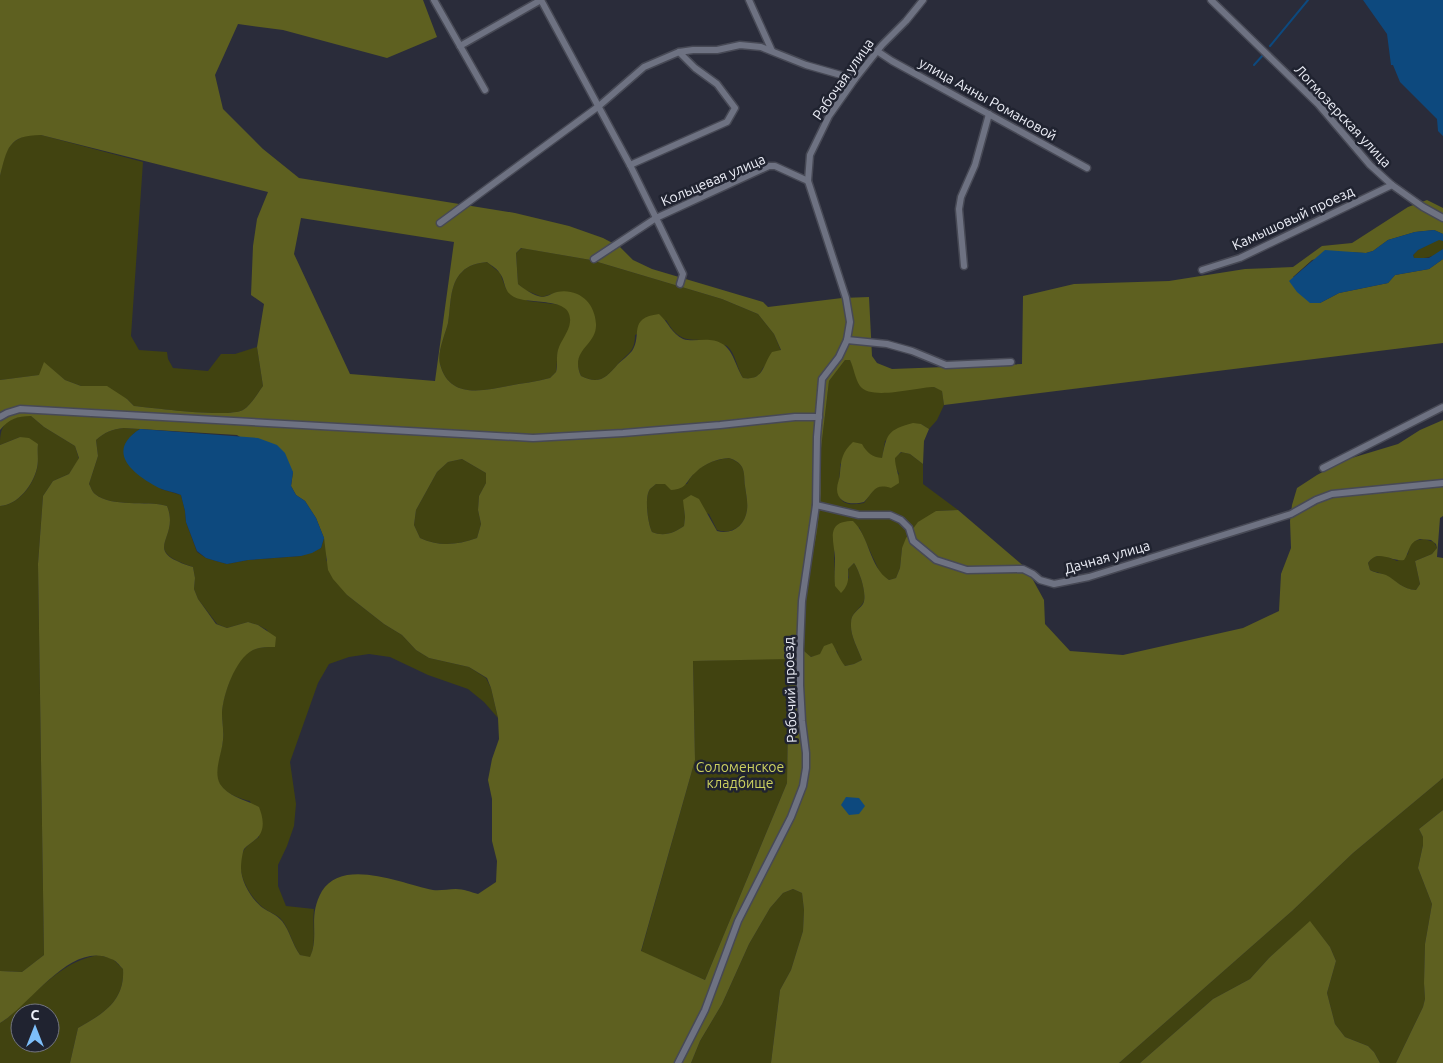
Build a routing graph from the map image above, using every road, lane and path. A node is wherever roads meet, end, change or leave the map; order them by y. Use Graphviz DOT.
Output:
graph roads {
  1 [pos="434,0"];
  2 [pos="541,0"];
  3 [pos="749,0"];
  4 [pos="923,0"];
  5 [pos="1211,0"];
  6 [pos="460,46"];
  7 [pos="772,51"];
  8 [pos="877,51"];
  9 [pos="678,52"];
  10 [pos="855,79"];
  11 [pos="485,90"];
  12 [pos="599,106"];
  13 [pos="989,114"];
  14 [pos="630,165"];
  15 [pos="1087,168"];
  16 [pos="808,181"];
  17 [pos="1392,185"];
  18 [pos="656,218"];
  19 [pos="1443,218"];
  20 [pos="440,223"];
  21 [pos="594,260"];
  22 [pos="964,266"];
  23 [pos="1202,270"];
  24 [pos="680,284"];
  25 [pos="847,340"];
  26 [pos="1011,362"];
  27 [pos="1443,407"];
  28 [pos="0,417"];
  29 [pos="819,417"];
  30 [pos="1323,468"];
  31 [pos="1443,484"];
  32 [pos="816,506"];
  33 [pos="678,1063"];
  1 -- 6 [label="street"];
  2 -- 6 [label="street"];
  2 -- 12 [label="street, Кольцевая улица"];
  3 -- 7 [label="street"];
  4 -- 8 [label="street, Рабочая улица"];
  5 -- 17 [label="street, Логмозерская улица"];
  6 -- 11 [label="street"];
  7 -- 9 [label="street"];
  7 -- 10 [label="street"];
  8 -- 10 [label="street, Рабочая улица"];
  8 -- 13 [label="street, улица Анны Романовой"];
  9 -- 12 [label="street"];
  9 -- 14 [label="street"];
  10 -- 16 [label="street, Рабочая улица"];
  12 -- 14 [label="street, Кольцевая улица"];
  12 -- 20 [label="street"];
  13 -- 15 [label="street, улица Анны Романовой"];
  13 -- 22 [label="street"];
  14 -- 18 [label="street, Кольцевая улица"];
  16 -- 18 [label="street, Кольцевая улица"];
  16 -- 25 [label="street, Рабочая улица"];
  17 -- 19 [label="street, Логмозерская улица"];
  17 -- 23 [label="street, Камышовый проезд"];
  18 -- 21 [label="street, Кольцевая улица"];
  18 -- 24 [label="street"];
  25 -- 26 [label="street"];
  25 -- 29 [label="street, Рабочий проезд"];
  27 -- 30 [label="street"];
  28 -- 29 [label="street"];
  29 -- 32 [label="street, Рабочий проезд"];
  31 -- 32 [label="street, Дачная улица"];
  32 -- 33 [label="street, Рабочий проезд"];
}
